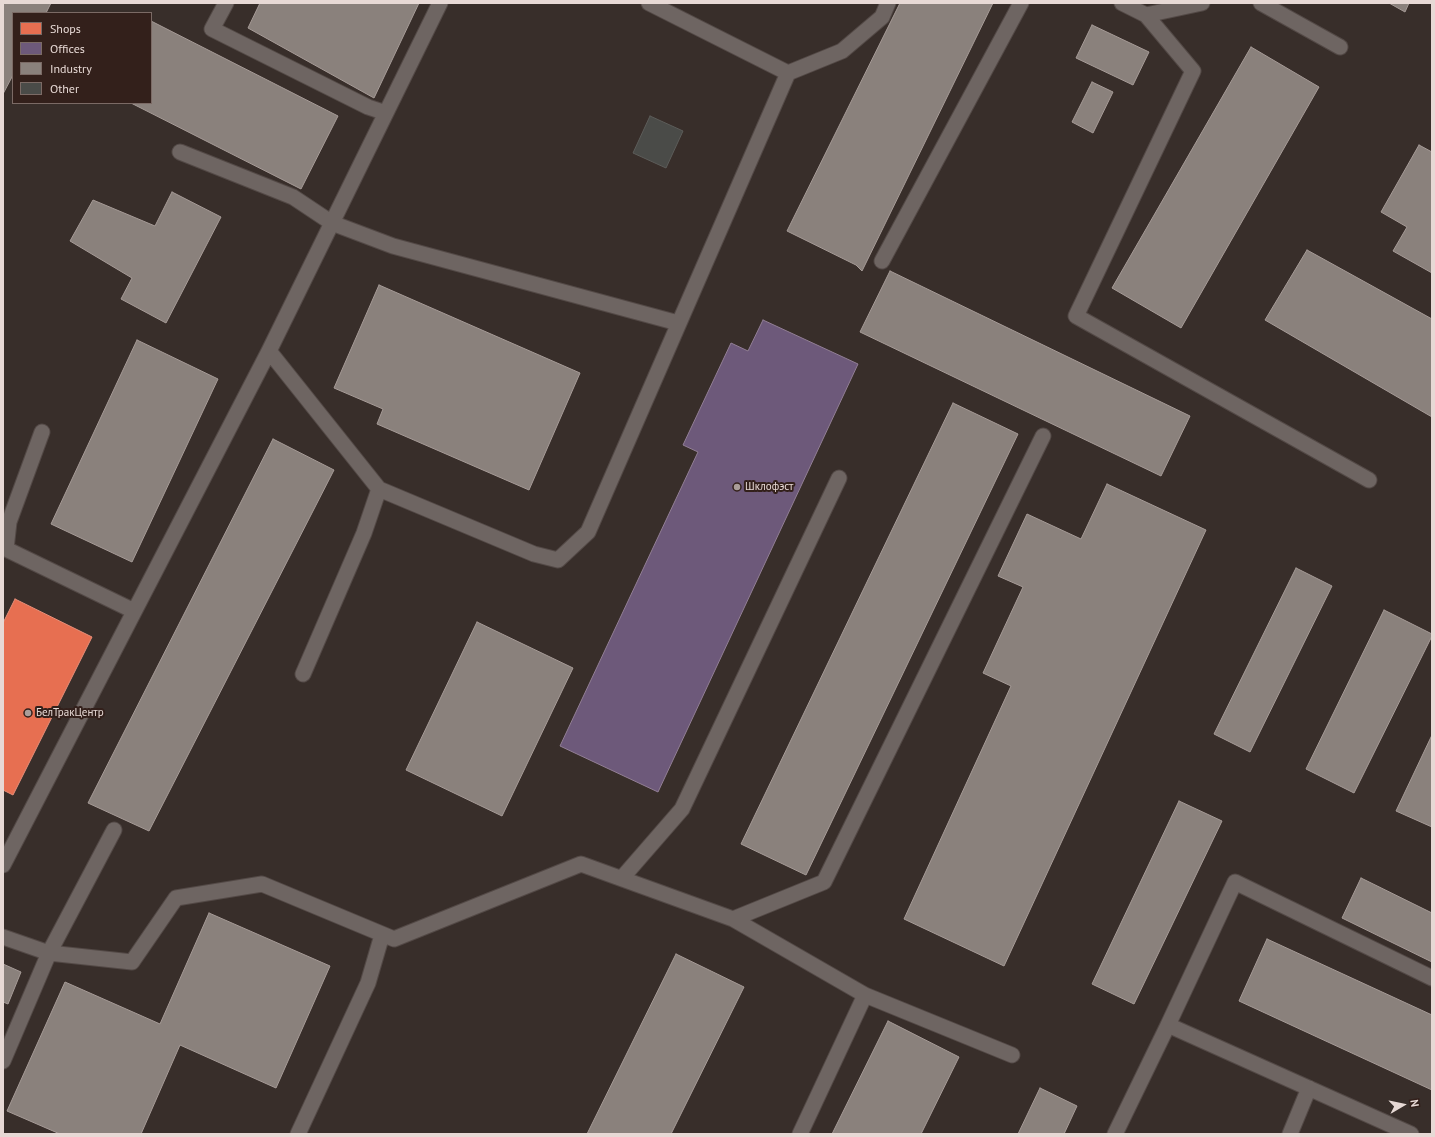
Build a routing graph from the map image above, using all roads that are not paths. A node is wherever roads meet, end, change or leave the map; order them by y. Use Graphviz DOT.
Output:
graph roads {
  1 [pos="226,3"];
  2 [pos="440,3"];
  3 [pos="649,3"];
  4 [pos="888,3"];
  5 [pos="1020,3"];
  6 [pos="1122,3"];
  7 [pos="1202,3"];
  8 [pos="1261,3"];
  9 [pos="1146,16"];
  10 [pos="1340,47"];
  11 [pos="788,73"];
  12 [pos="386,113"];
  13 [pos="180,152"];
  14 [pos="332,223"];
  15 [pos="882,261"];
  16 [pos="678,323"];
  17 [pos="268,351"];
  18 [pos="42,432"];
  19 [pos="1043,436"];
  20 [pos="839,478"];
  21 [pos="1369,480"];
  22 [pos="379,489"];
  23 [pos="4,548"];
  24 [pos="134,611"];
  25 [pos="302,674"];
  26 [pos="114,830"];
  27 [pos="3,865"];
  28 [pos="622,878"];
  29 [pos="733,919"];
  30 [pos="382,935"];
  31 [pos="3,937"];
  32 [pos="50,953"];
  33 [pos="1432,978"];
  34 [pos="865,995"];
  35 [pos="1168,1025"];
  36 [pos="1012,1055"];
  37 [pos="3,1061"];
  38 [pos="1308,1088"];
  39 [pos="298,1134"];
  40 [pos="800,1134"];
  41 [pos="1115,1134"];
  42 [pos="1290,1134"];
  43 [pos="1411,1134"];
  1 -- 12 [label="lane"];
  2 -- 12 [label="lane"];
  3 -- 11 [label="lane"];
  4 -- 11 [label="lane"];
  5 -- 15 [label="lane"];
  6 -- 9 [label="lane"];
  7 -- 9 [label="lane"];
  8 -- 10 [label="lane"];
  9 -- 21 [label="lane"];
  11 -- 16 [label="lane"];
  12 -- 14 [label="lane"];
  13 -- 14 [label="lane"];
  14 -- 16 [label="lane"];
  14 -- 17 [label="lane"];
  16 -- 22 [label="lane"];
  17 -- 22 [label="lane"];
  17 -- 24 [label="lane"];
  18 -- 23 [label="lane"];
  19 -- 29 [label="lane"];
  20 -- 28 [label="lane"];
  22 -- 25 [label="lane"];
  23 -- 24 [label="lane"];
  24 -- 27 [label="lane"];
  26 -- 32 [label="lane"];
  28 -- 29 [label="lane"];
  28 -- 30 [label="lane"];
  29 -- 34 [label="lane"];
  30 -- 32 [label="lane"];
  30 -- 39 [label="lane"];
  31 -- 32 [label="lane"];
  32 -- 37 [label="lane"];
  33 -- 35 [label="lane"];
  34 -- 36 [label="lane"];
  34 -- 40 [label="lane"];
  35 -- 38 [label="lane"];
  35 -- 41 [label="lane"];
  38 -- 42 [label="lane"];
  38 -- 43 [label="lane"];
}
